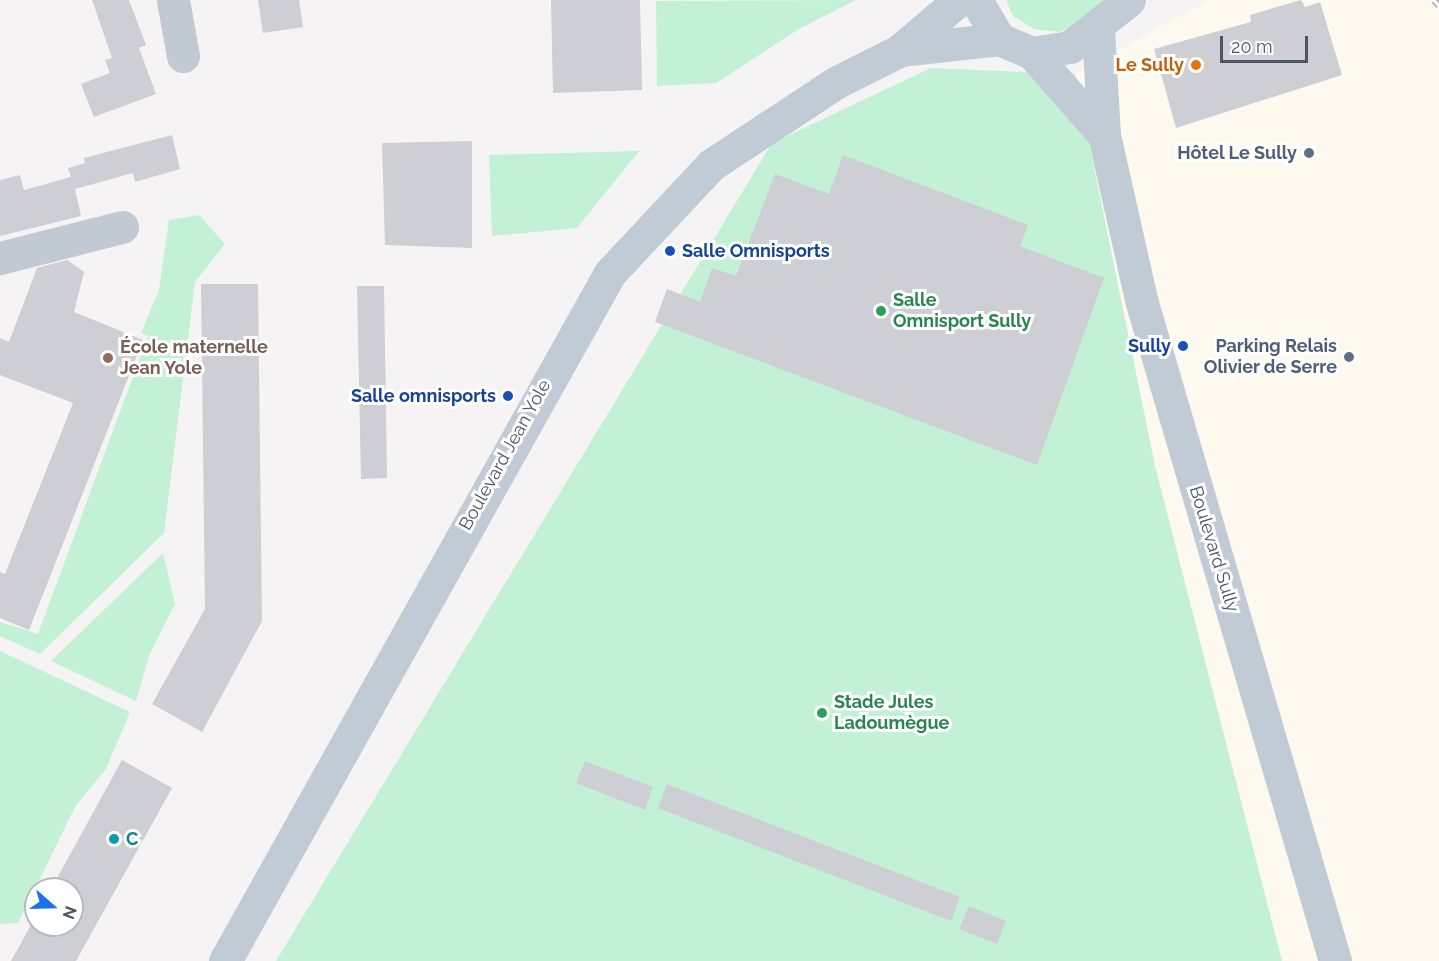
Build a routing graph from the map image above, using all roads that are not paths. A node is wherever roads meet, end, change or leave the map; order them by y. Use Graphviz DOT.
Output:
graph roads {
  1 [pos="173,0"];
  2 [pos="959,0"];
  3 [pos="976,0"];
  4 [pos="1130,0"];
  5 [pos="1098,29"];
  6 [pos="999,39"];
  7 [pos="898,51"];
  8 [pos="1032,53"];
  9 [pos="183,56"];
  10 [pos="1104,135"];
  11 [pos="122,227"];
  12 [pos="0,258"];
  13 [pos="225,961"];
  14 [pos="1335,961"];
  1 -- 9 [label="street"];
  2 -- 7 [label="main road, Boulevard Jean Yole"];
  3 -- 6 [label="main road"];
  4 -- 5 [label="main road"];
  5 -- 8 [label="main road"];
  5 -- 10 [label="main road, Boulevard Sully"];
  6 -- 7 [label="main road, Boulevard Jean Yole"];
  6 -- 8 [label="main road"];
  7 -- 13 [label="main road, Boulevard Jean Yole"];
  8 -- 10 [label="main road, Boulevard Sully"];
  10 -- 14 [label="main road, Boulevard Sully"];
  11 -- 12 [label="street"];
}
